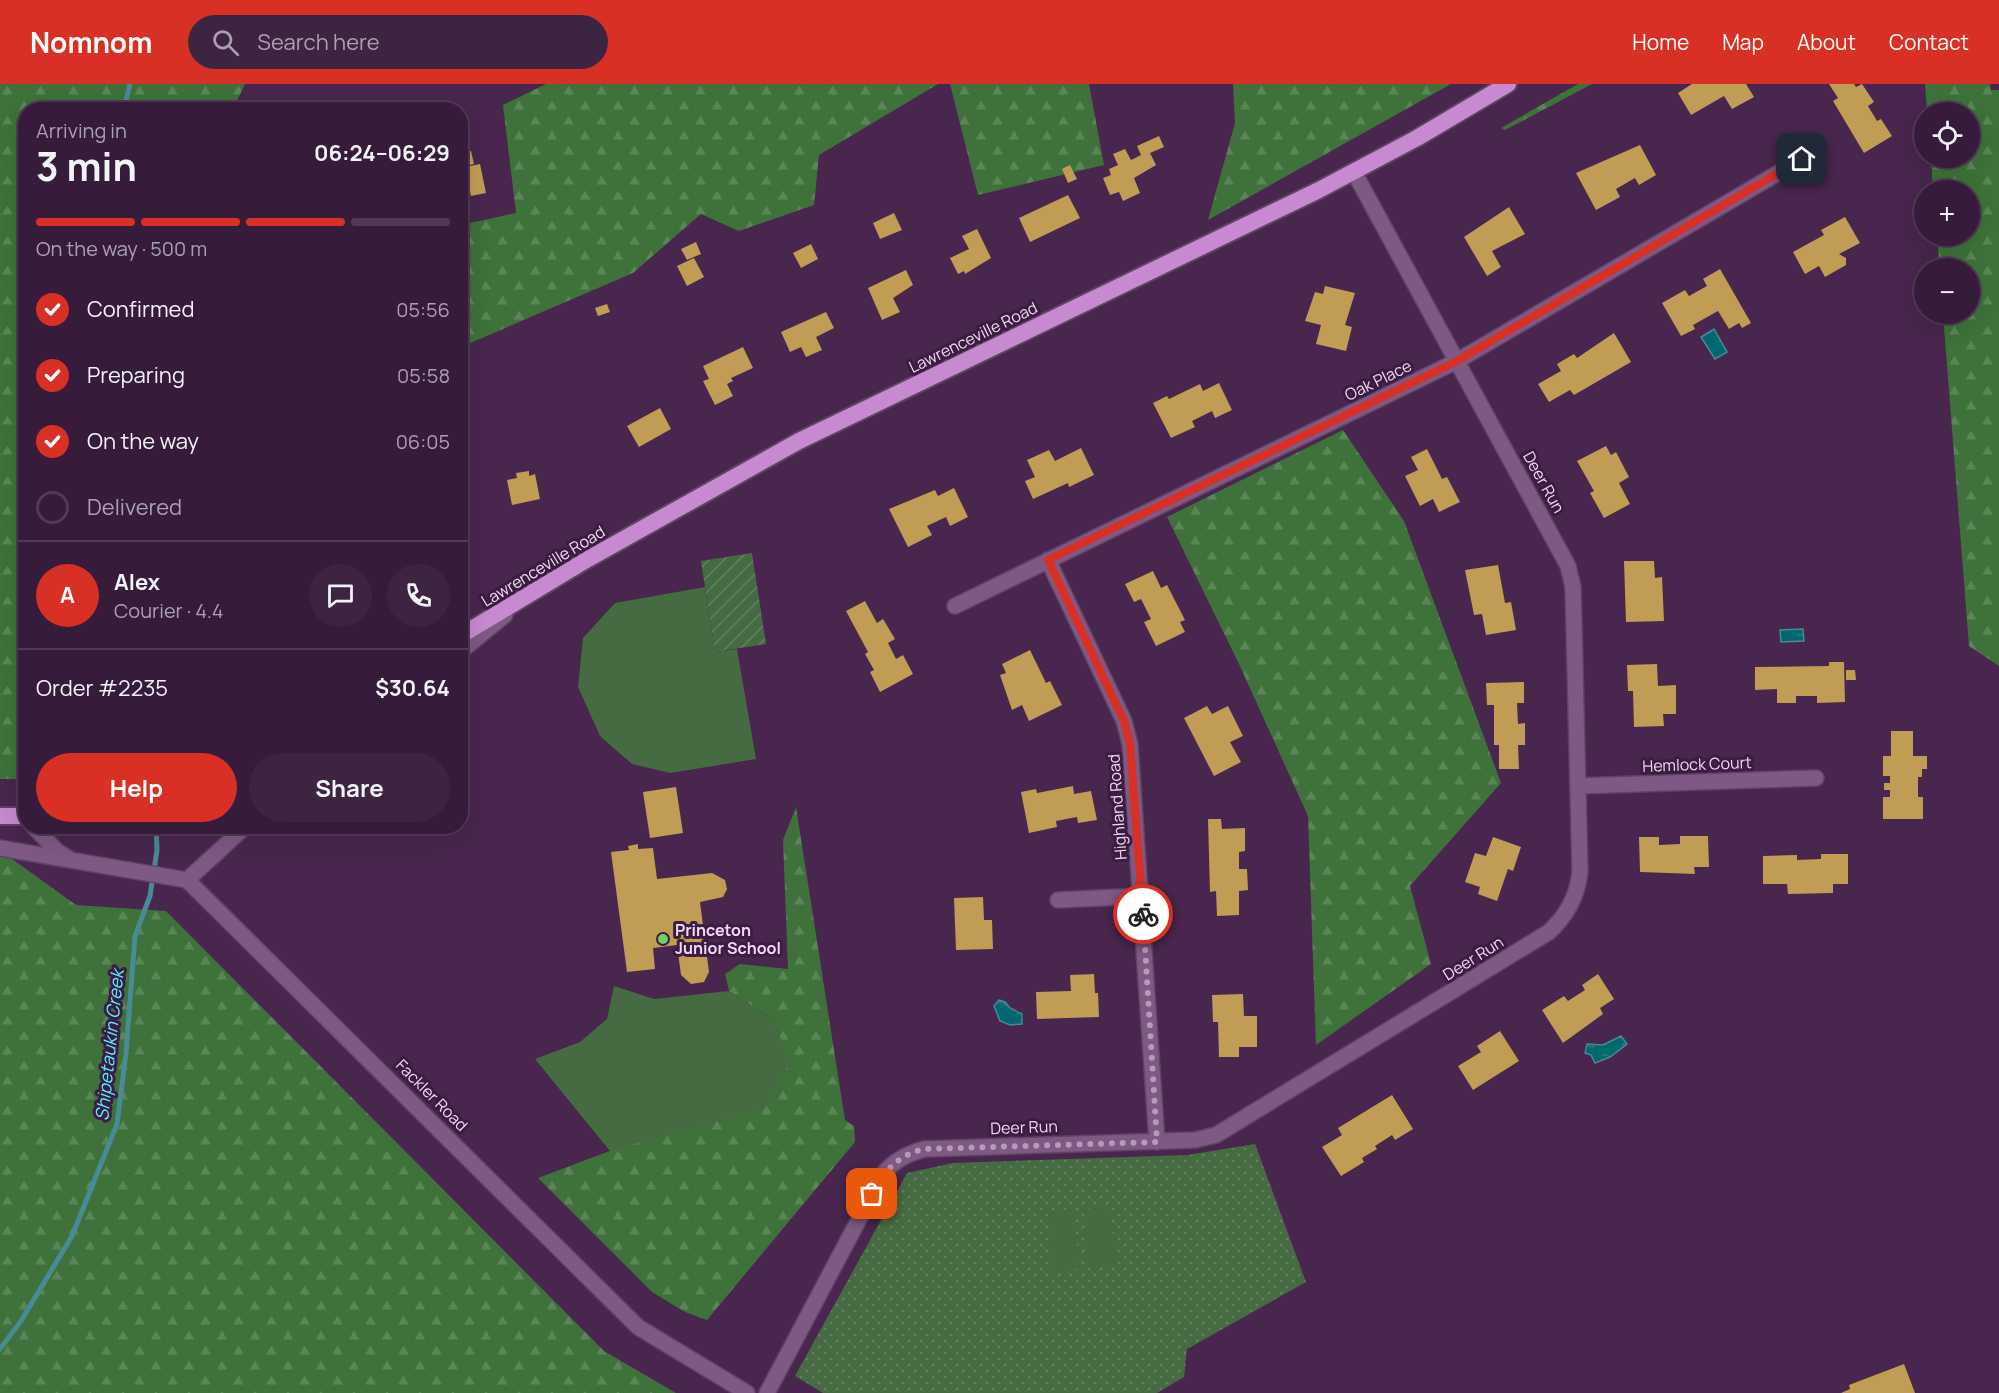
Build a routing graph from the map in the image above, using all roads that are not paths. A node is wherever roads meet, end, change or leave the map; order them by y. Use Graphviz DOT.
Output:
graph roads {
  1 [pos="1508,84"];
  2 [pos="1802,159"];
  3 [pos="1354,172"];
  4 [pos="1457,361"];
  5 [pos="1048,560"];
  6 [pos="535,590"];
  7 [pos="955,606"];
  8 [pos="468,631"];
  9 [pos="468,645"];
  10 [pos="1816,778"];
  11 [pos="1578,786"];
  12 [pos="0,816"];
  13 [pos="18,818"];
  14 [pos="41,834"];
  15 [pos="237,834"];
  16 [pos="0,848"];
  17 [pos="76,863"];
  18 [pos="184,879"];
  19 [pos="1141,896"];
  20 [pos="1058,900"];
  21 [pos="1157,1142"];
  22 [pos="747,1393"];
  23 [pos="767,1393"];
  1 -- 3 [label="highway, Lawrenceville Road"];
  2 -- 4 [label="street, Oak Place"];
  3 -- 4 [label="street, Deer Run"];
  3 -- 6 [label="highway, Lawrenceville Road"];
  4 -- 5 [label="street, Oak Place"];
  4 -- 11 [label="street, Deer Run"];
  5 -- 7 [label="street, Oak Place"];
  5 -- 19 [label="street, Highland Road"];
  6 -- 8 [label="highway, Lawrenceville Road"];
  6 -- 9 [label="street"];
  10 -- 11 [label="street, Hemlock Court"];
  11 -- 21 [label="street, Deer Run"];
  12 -- 13 [label="highway"];
  14 -- 17 [label="street"];
  15 -- 18 [label="street"];
  16 -- 17 [label="street"];
  17 -- 18 [label="street"];
  18 -- 22 [label="street, Fackler Road"];
  19 -- 20 [label="street"];
  19 -- 21 [label="street, Highland Road"];
  21 -- 23 [label="street, Deer Run"];
}
